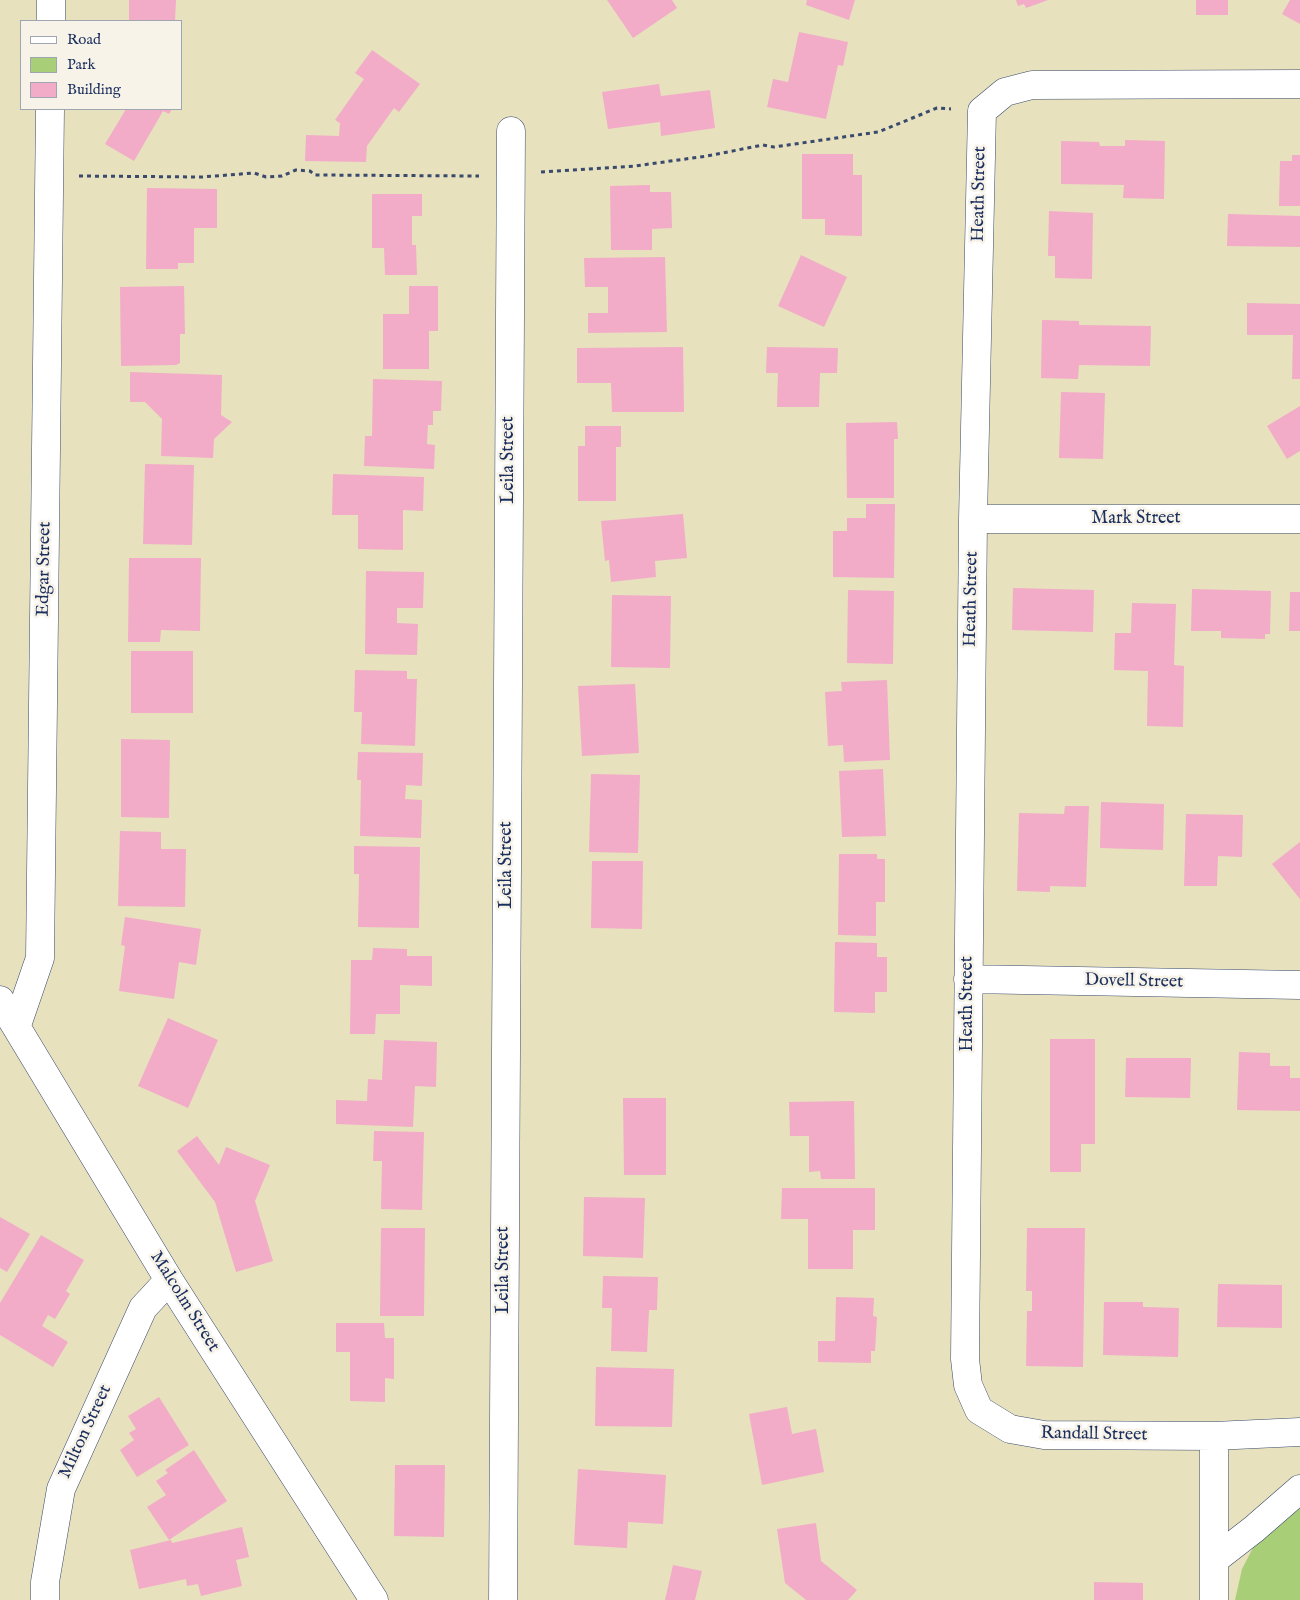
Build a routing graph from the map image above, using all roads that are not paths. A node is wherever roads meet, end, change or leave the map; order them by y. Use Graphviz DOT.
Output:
graph roads {
  1 [pos="51,0"];
  2 [pos="51,20"];
  3 [pos="1300,84"];
  4 [pos="50,110"];
  5 [pos="511,131"];
  6 [pos="972,519"];
  7 [pos="1300,519"];
  8 [pos="968,978"];
  9 [pos="1300,984"];
  10 [pos="0,1000"];
  11 [pos="17,1025"];
  12 [pos="169,1280"];
  13 [pos="979,1410"];
  14 [pos="1300,1432"];
  15 [pos="1214,1436"];
  16 [pos="1300,1489"];
  17 [pos="1214,1560"];
  18 [pos="45,1600"];
  19 [pos="374,1600"];
  20 [pos="503,1600"];
  21 [pos="1214,1600"];
  1 -- 2 [label="street"];
  3 -- 6 [label="street, Heath Street"];
  4 -- 11 [label="street, Edgar Street"];
  5 -- 20 [label="street, Leila Street"];
  6 -- 7 [label="street, Mark Street"];
  6 -- 8 [label="street, Heath Street"];
  8 -- 9 [label="street, Dovell Street"];
  8 -- 13 [label="street, Heath Street"];
  10 -- 11 [label="street, Malcolm Street"];
  11 -- 12 [label="street, Malcolm Street"];
  12 -- 18 [label="street, Milton Street"];
  12 -- 19 [label="street, Malcolm Street"];
  13 -- 15 [label="street, Randall Street"];
  14 -- 15 [label="street, Randall Street"];
  15 -- 17 [label="street"];
  16 -- 17 [label="street"];
  17 -- 21 [label="street"];
}
